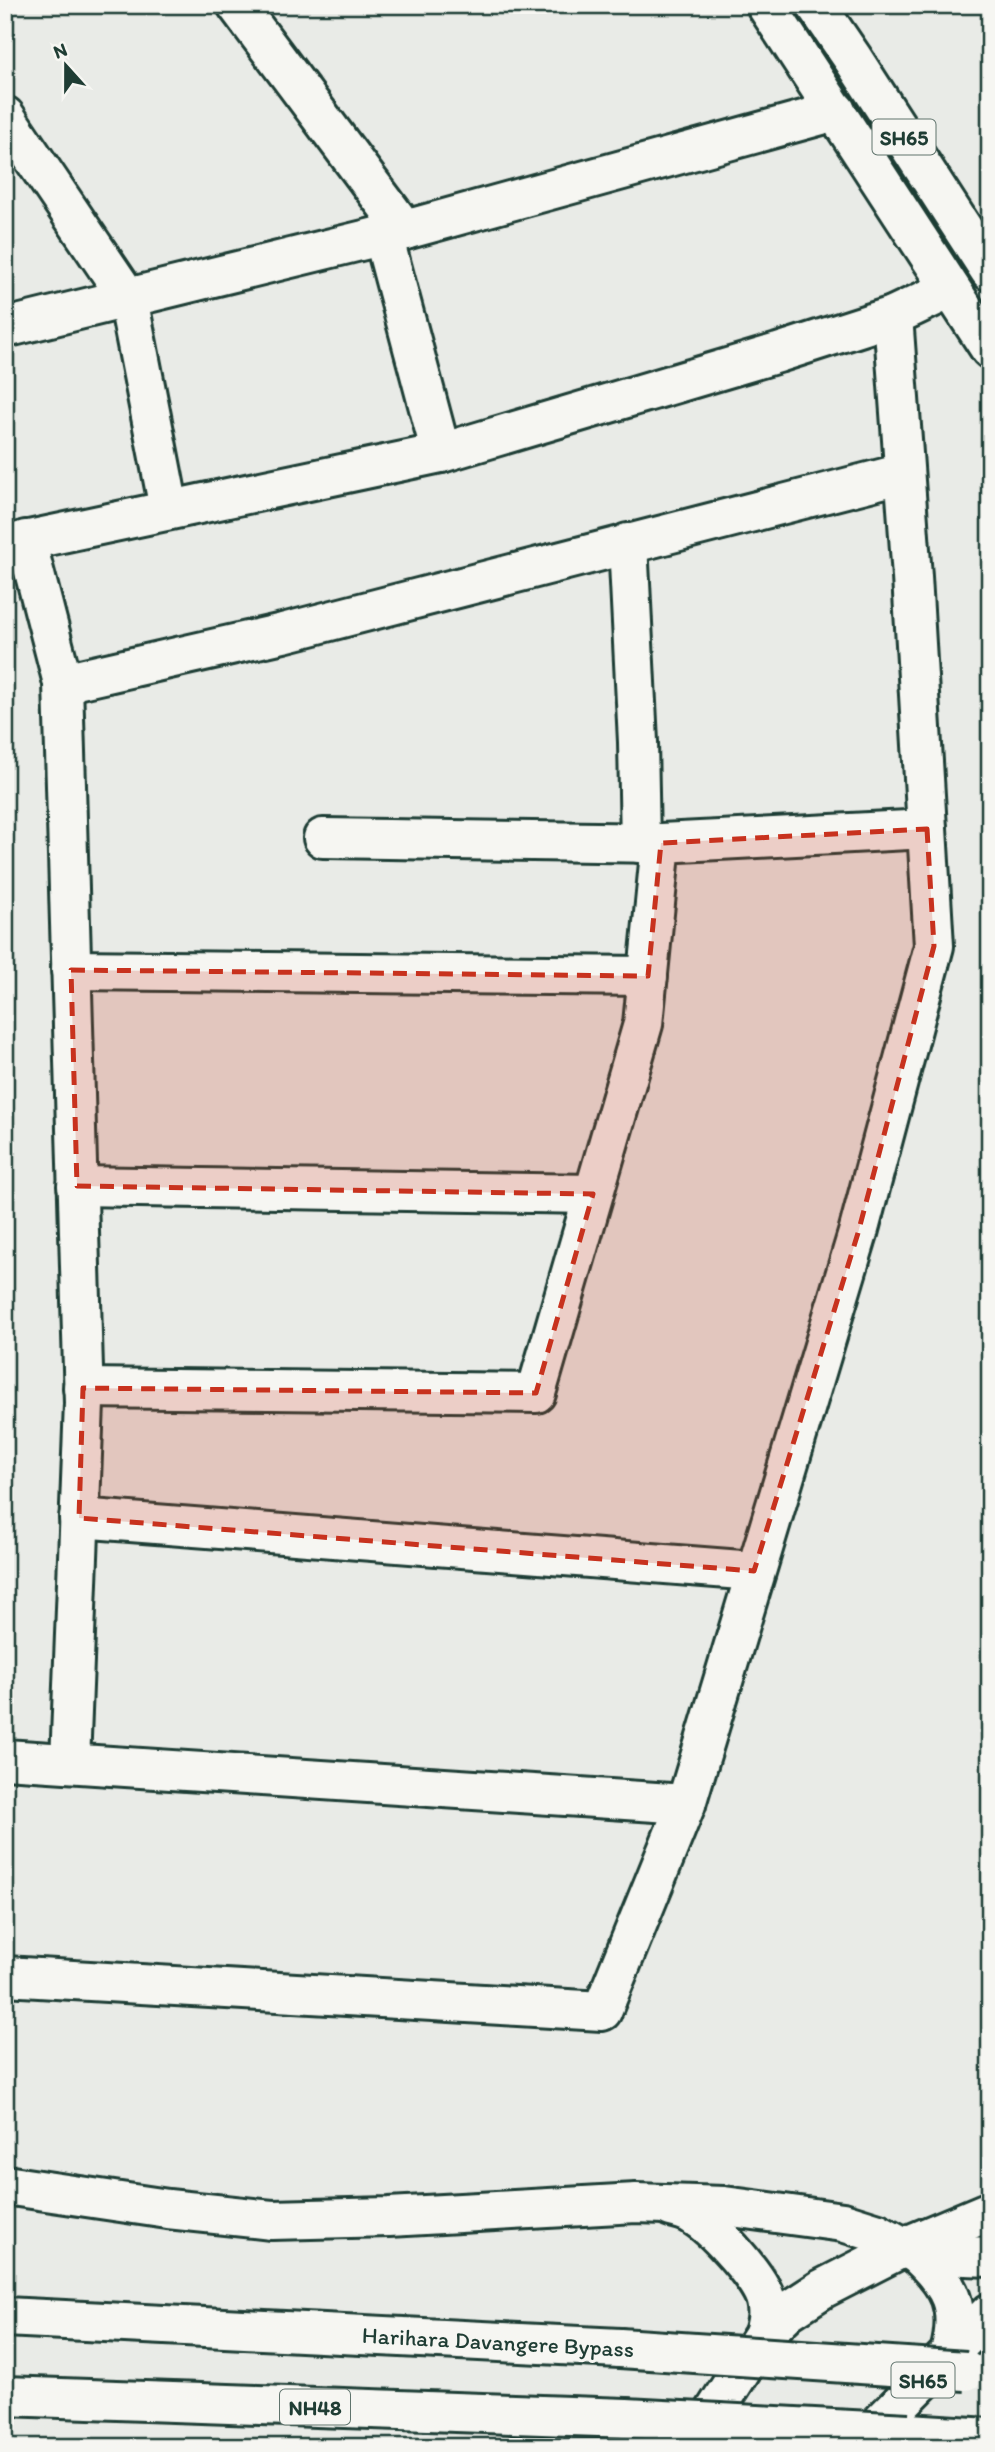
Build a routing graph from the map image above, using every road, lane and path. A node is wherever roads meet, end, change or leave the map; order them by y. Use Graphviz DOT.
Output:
graph roads {
  1 [pos="237,5"];
  2 [pos="766,5"];
  3 [pos="816,5"];
  4 [pos="836,111"];
  5 [pos="5,116"];
  6 [pos="394,232"];
  7 [pos="990,271"];
  8 [pos="950,289"];
  9 [pos="128,298"];
  10 [pos="893,316"];
  11 [pos="5,328"];
  12 [pos="990,349"];
  13 [pos="441,453"];
  14 [pos="904,473"];
  15 [pos="169,509"];
  16 [pos="16,542"];
  17 [pos="628,543"];
  18 [pos="63,683"];
  19 [pos="927,829"];
  20 [pos="323,838"];
  21 [pos="651,843"];
  22 [pos="71,970"];
  23 [pos="648,976"];
  24 [pos="77,1186"];
  25 [pos="593,1194"];
  26 [pos="83,1388"];
  27 [pos="79,1518"];
  28 [pos="754,1571"];
  29 [pos="5,1759"];
  30 [pos="71,1763"];
  31 [pos="686,1804"];
  32 [pos="5,1976"];
  33 [pos="5,2185"];
  34 [pos="659,2204"];
  35 [pos="990,2211"];
  36 [pos="911,2250"];
  37 [pos="990,2257"];
  38 [pos="990,2313"];
  39 [pos="5,2316"];
  40 [pos="764,2334"];
  41 [pos="969,2366"];
  42 [pos="5,2396"];
  43 [pos="990,2438"];
  44 [pos="692,2447"];
  45 [pos="857,2447"];
  1 -- 6 [label="main road"];
  2 -- 4 [label="main road"];
  3 -- 7 [label="main road, SH65"];
  4 -- 6 [label="main road"];
  4 -- 8 [label="main road"];
  5 -- 9 [label="main road"];
  6 -- 9 [label="main road"];
  6 -- 13 [label="main road"];
  8 -- 10 [label="main road"];
  8 -- 12 [label="main road"];
  9 -- 11 [label="main road"];
  9 -- 15 [label="main road"];
  10 -- 13 [label="main road"];
  10 -- 14 [label="main road"];
  13 -- 15 [label="main road"];
  14 -- 17 [label="main road"];
  14 -- 19 [label="main road"];
  15 -- 16 [label="main road"];
  16 -- 18 [label="main road"];
  17 -- 18 [label="main road"];
  17 -- 21 [label="main road"];
  18 -- 22 [label="main road"];
  19 -- 21 [label="main road"];
  19 -- 28 [label="main road"];
  20 -- 21 [label="main road"];
  21 -- 23 [label="main road"];
  22 -- 23 [label="main road"];
  22 -- 24 [label="main road"];
  23 -- 25 [label="main road"];
  24 -- 25 [label="main road"];
  24 -- 26 [label="main road"];
  25 -- 26 [label="main road"];
  26 -- 27 [label="main road"];
  27 -- 28 [label="main road"];
  27 -- 30 [label="main road"];
  28 -- 31 [label="main road"];
  29 -- 30 [label="main road"];
  30 -- 31 [label="main road"];
  31 -- 32 [label="main road"];
  33 -- 34 [label="main road"];
  34 -- 36 [label="main road"];
  34 -- 40 [label="main road"];
  35 -- 36 [label="main road"];
  36 -- 37 [label="main road"];
  36 -- 40 [label="main road"];
  36 -- 41 [label="main road"];
  38 -- 41 [label="main road, SH65"];
  39 -- 41 [label="main road, Harihara Davangere Bypass, bridge"];
  40 -- 44 [label="main road"];
  41 -- 45 [label="main road, SH65"];
  42 -- 43 [label="main road, NH48, bridge"];
}
